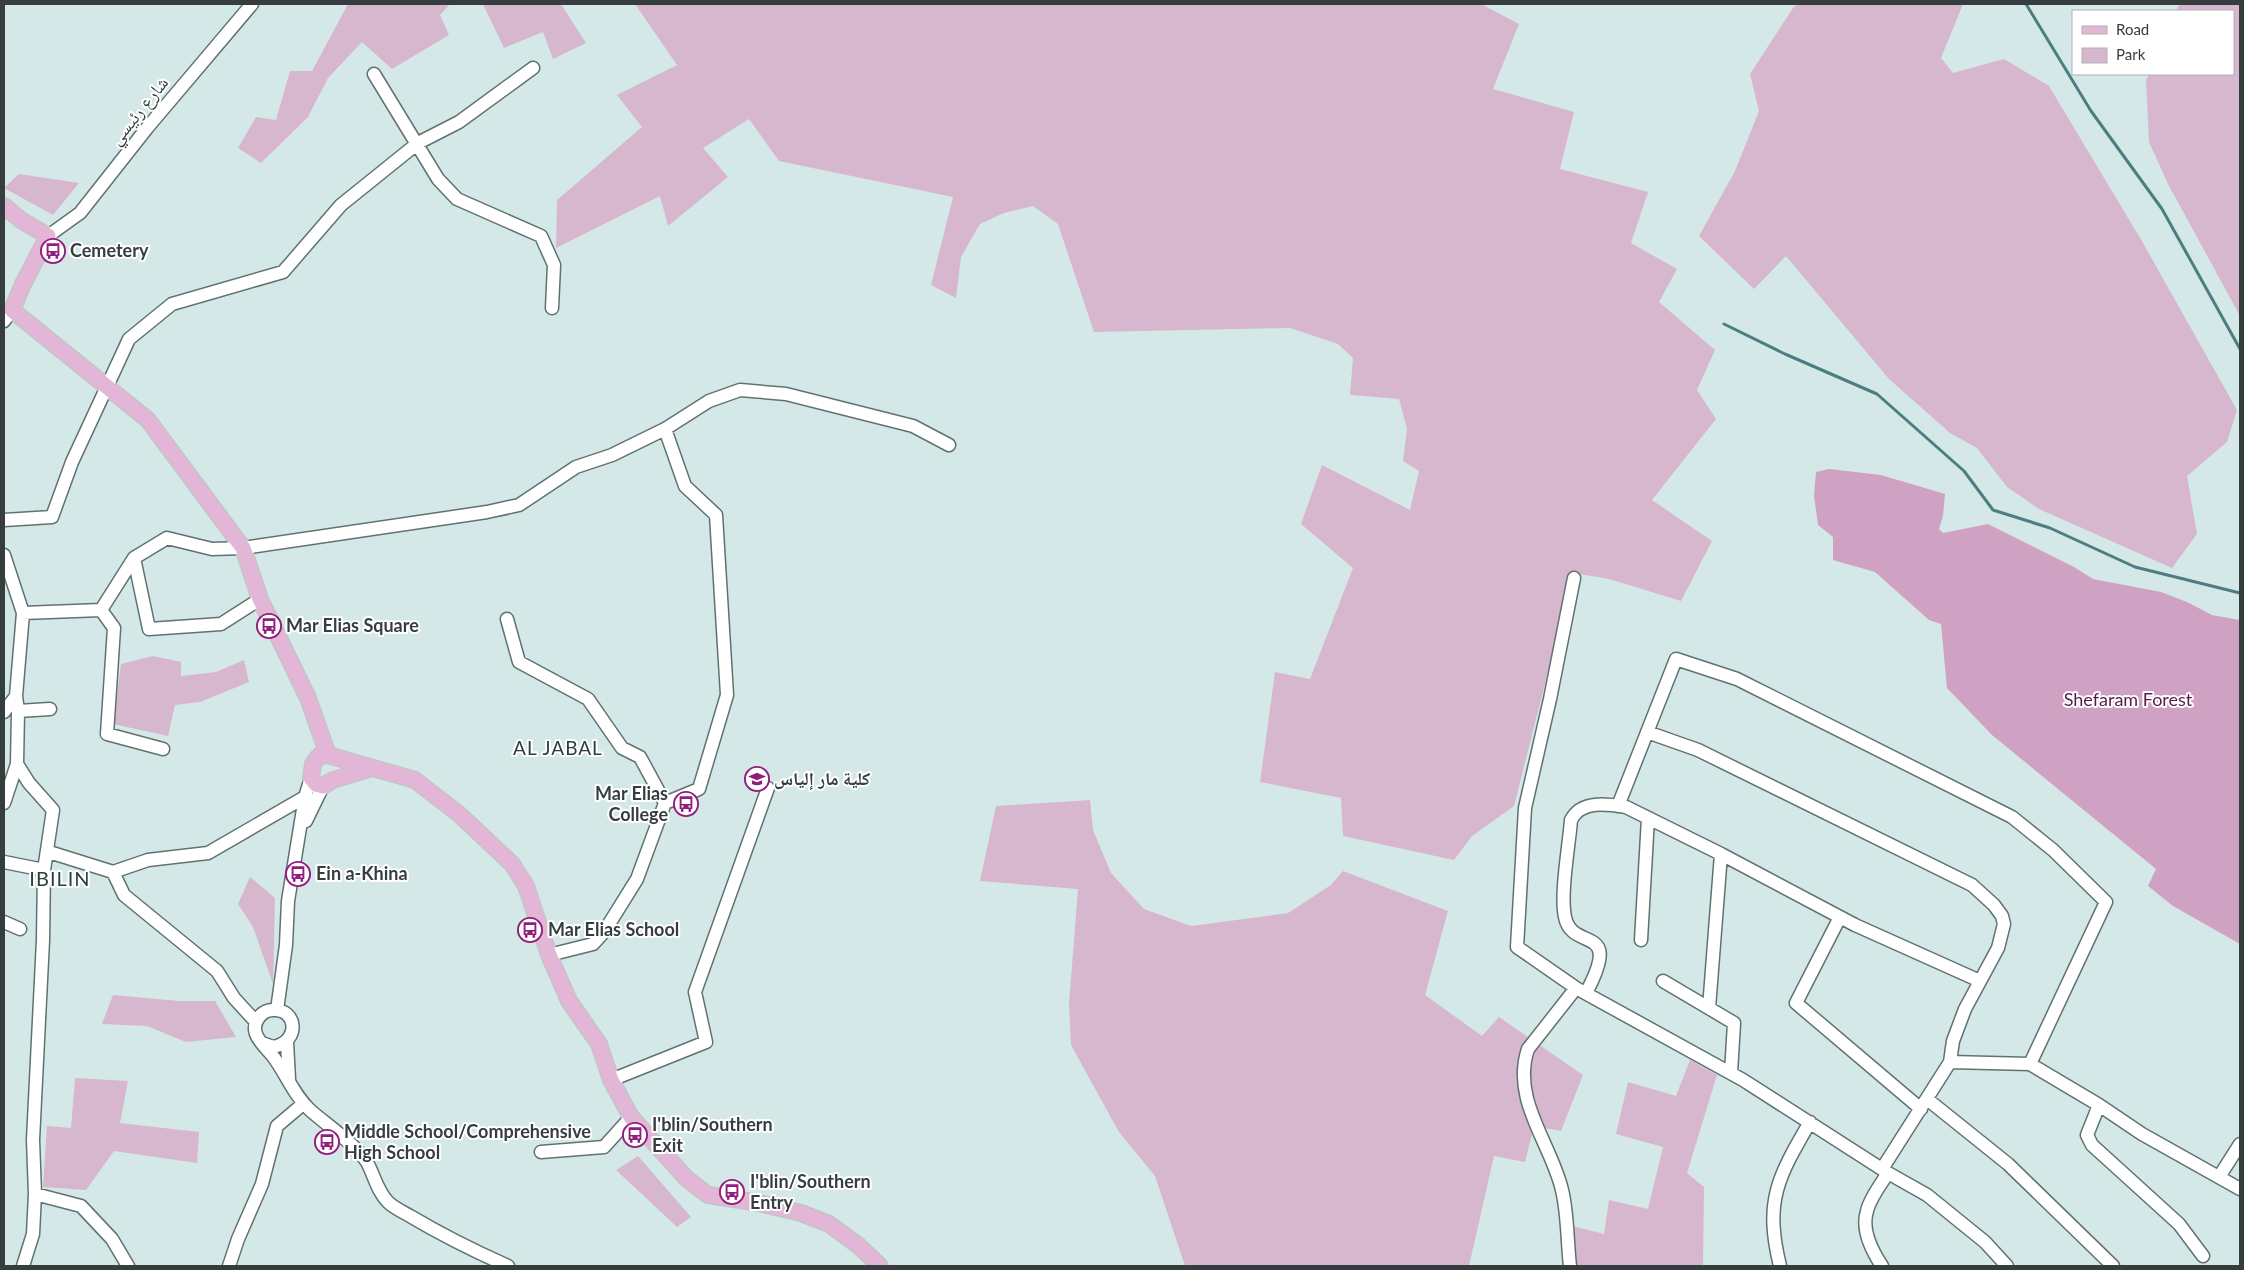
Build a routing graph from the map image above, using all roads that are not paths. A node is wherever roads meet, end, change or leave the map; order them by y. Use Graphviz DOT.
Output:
graph roads {
  1 [pos="252,4"];
  2 [pos="532,68"];
  3 [pos="374,74"];
  4 [pos="418,143"];
  5 [pos="4,206"];
  6 [pos="48,236"];
  7 [pos="552,308"];
  8 [pos="8,316"];
  9 [pos="107,386"];
  10 [pos="664,428"];
  11 [pos="949,445"];
  12 [pos="4,520"];
  13 [pos="243,548"];
  14 [pos="4,555"];
  15 [pos="134,558"];
  16 [pos="1574,578"];
  17 [pos="260,599"];
  18 [pos="102,610"];
  19 [pos="23,613"];
  20 [pos="507,619"];
  21 [pos="16,696"];
  22 [pos="50,709"];
  23 [pos="18,711"];
  24 [pos="4,712"];
  25 [pos="1647,732"];
  26 [pos="163,749"];
  27 [pos="325,758"];
  28 [pos="16,764"];
  29 [pos="373,768"];
  30 [pos="322,782"];
  31 [pos="768,788"];
  32 [pos="305,797"];
  33 [pos="4,803"];
  34 [pos="665,803"];
  35 [pos="1618,806"];
  36 [pos="1648,818"];
  37 [pos="301,830"];
  38 [pos="49,852"];
  39 [pos="1721,854"];
  40 [pos="4,862"];
  41 [pos="44,870"];
  42 [pos="113,872"];
  43 [pos="1840,917"];
  44 [pos="4,922"];
  45 [pos="20,929"];
  46 [pos="1640,940"];
  47 [pos="549,955"];
  48 [pos="1663,981"];
  49 [pos="1980,981"];
  50 [pos="1581,990"];
  51 [pos="1709,1008"];
  52 [pos="277,1010"];
  53 [pos="256,1022"];
  54 [pos="287,1042"];
  55 [pos="262,1043"];
  56 [pos="1950,1062"];
  57 [pos="2030,1064"];
  58 [pos="1731,1073"];
  59 [pos="611,1080"];
  60 [pos="290,1084"];
  61 [pos="303,1104"];
  62 [pos="1924,1104"];
  63 [pos="2099,1105"];
  64 [pos="631,1117"];
  65 [pos="1810,1122"];
  66 [pos="2240,1144"];
  67 [pos="541,1152"];
  68 [pos="1885,1171"];
  69 [pos="2219,1177"];
  70 [pos="2240,1189"];
  71 [pos="35,1194"];
  72 [pos="2203,1256"];
  73 [pos="23,1266"];
  74 [pos="128,1266"];
  75 [pos="229,1266"];
  76 [pos="508,1266"];
  77 [pos="880,1266"];
  78 [pos="1570,1266"];
  79 [pos="1780,1266"];
  80 [pos="1882,1266"];
  81 [pos="2007,1266"];
  82 [pos="2113,1266"];
  1 -- 6 [label="street, شارع رئيسي"];
  2 -- 4 [label="street"];
  3 -- 4 [label="street"];
  4 -- 7 [label="street"];
  4 -- 9 [label="street"];
  5 -- 6 [label="main road"];
  6 -- 8 [label="main road"];
  8 -- 9 [label="main road"];
  9 -- 12 [label="street"];
  9 -- 13 [label="main road"];
  10 -- 11 [label="street"];
  10 -- 13 [label="street"];
  10 -- 34 [label="street"];
  13 -- 15 [label="street"];
  13 -- 17 [label="main road"];
  14 -- 19 [label="street"];
  15 -- 17 [label="street"];
  15 -- 18 [label="street"];
  16 -- 50 [label="street"];
  17 -- 27 [label="main road"];
  18 -- 19 [label="street"];
  18 -- 26 [label="street"];
  19 -- 21 [label="street"];
  20 -- 34 [label="street"];
  21 -- 23 [label="street"];
  21 -- 24 [label="street"];
  22 -- 23 [label="street"];
  23 -- 28 [label="street"];
  25 -- 35 [label="street"];
  25 -- 49 [label="street"];
  25 -- 57 [label="street"];
  27 -- 29 [label="main road"];
  27 -- 30 [label="main road"];
  27 -- 30 [label="main road"];
  28 -- 33 [label="street"];
  28 -- 38 [label="street"];
  29 -- 30 [label="main road"];
  29 -- 47 [label="main road"];
  30 -- 32 [label="street"];
  30 -- 37 [label="street"];
  31 -- 59 [label="street"];
  32 -- 37 [label="street"];
  32 -- 42 [label="street"];
  34 -- 47 [label="street"];
  35 -- 36 [label="street"];
  35 -- 50 [label="street"];
  36 -- 39 [label="street"];
  36 -- 46 [label="street"];
  37 -- 52 [label="street"];
  38 -- 41 [label="street"];
  38 -- 42 [label="street"];
  39 -- 43 [label="street"];
  39 -- 51 [label="street"];
  40 -- 41 [label="street"];
  41 -- 71 [label="street"];
  42 -- 53 [label="street"];
  43 -- 49 [label="street"];
  43 -- 62 [label="street"];
  44 -- 45 [label="street"];
  47 -- 59 [label="main road"];
  48 -- 51 [label="street"];
  49 -- 56 [label="street"];
  50 -- 58 [label="street"];
  50 -- 78 [label="street"];
  51 -- 58 [label="street"];
  52 -- 53 [label="street"];
  52 -- 54 [label="street"];
  53 -- 55 [label="street"];
  54 -- 55 [label="street"];
  54 -- 60 [label="street"];
  55 -- 60 [label="street"];
  56 -- 57 [label="street"];
  56 -- 62 [label="street"];
  57 -- 63 [label="street"];
  58 -- 65 [label="street"];
  59 -- 64 [label="main road"];
  60 -- 61 [label="street"];
  61 -- 75 [label="street"];
  61 -- 76 [label="street"];
  62 -- 68 [label="street"];
  62 -- 82 [label="street"];
  63 -- 69 [label="street"];
  63 -- 72 [label="street"];
  64 -- 67 [label="street"];
  64 -- 77 [label="main road"];
  65 -- 68 [label="street"];
  65 -- 79 [label="street"];
  66 -- 69 [label="street"];
  68 -- 80 [label="street"];
  68 -- 81 [label="street"];
  69 -- 70 [label="street"];
  71 -- 73 [label="street"];
  71 -- 74 [label="street"];
}
